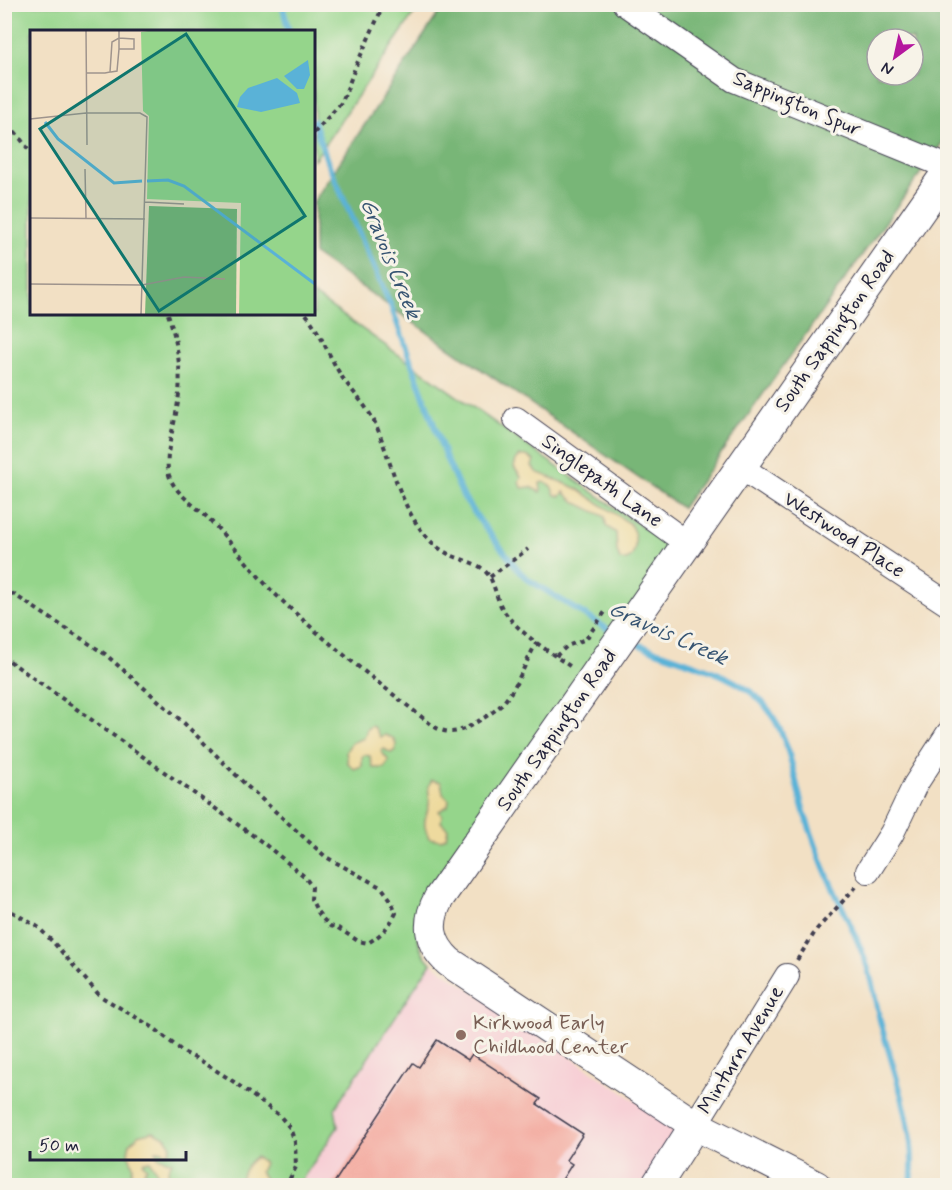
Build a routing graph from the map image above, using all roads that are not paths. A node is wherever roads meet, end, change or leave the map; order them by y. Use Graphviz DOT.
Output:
graph roads {
  1 [pos="625,4"];
  2 [pos="948,169"];
  3 [pos="516,419"];
  4 [pos="740,467"];
  5 [pos="688,544"];
  6 [pos="948,604"];
  7 [pos="948,734"];
  8 [pos="868,871"];
  9 [pos="787,976"];
  10 [pos="695,1125"];
  11 [pos="656,1185"];
  12 [pos="816,1185"];
  1 -- 2 [label="street, Sappington Spur"];
  2 -- 4 [label="street, South Sappington Road"];
  3 -- 5 [label="street, Singlepath Lane"];
  4 -- 5 [label="street, South Sappington Road"];
  4 -- 6 [label="street, Westwood Place"];
  5 -- 10 [label="street, South Sappington Road"];
  7 -- 8 [label="street"];
  9 -- 10 [label="street, Minturn Avenue"];
  10 -- 11 [label="street"];
  10 -- 12 [label="street, South Sappington Road"];
}
